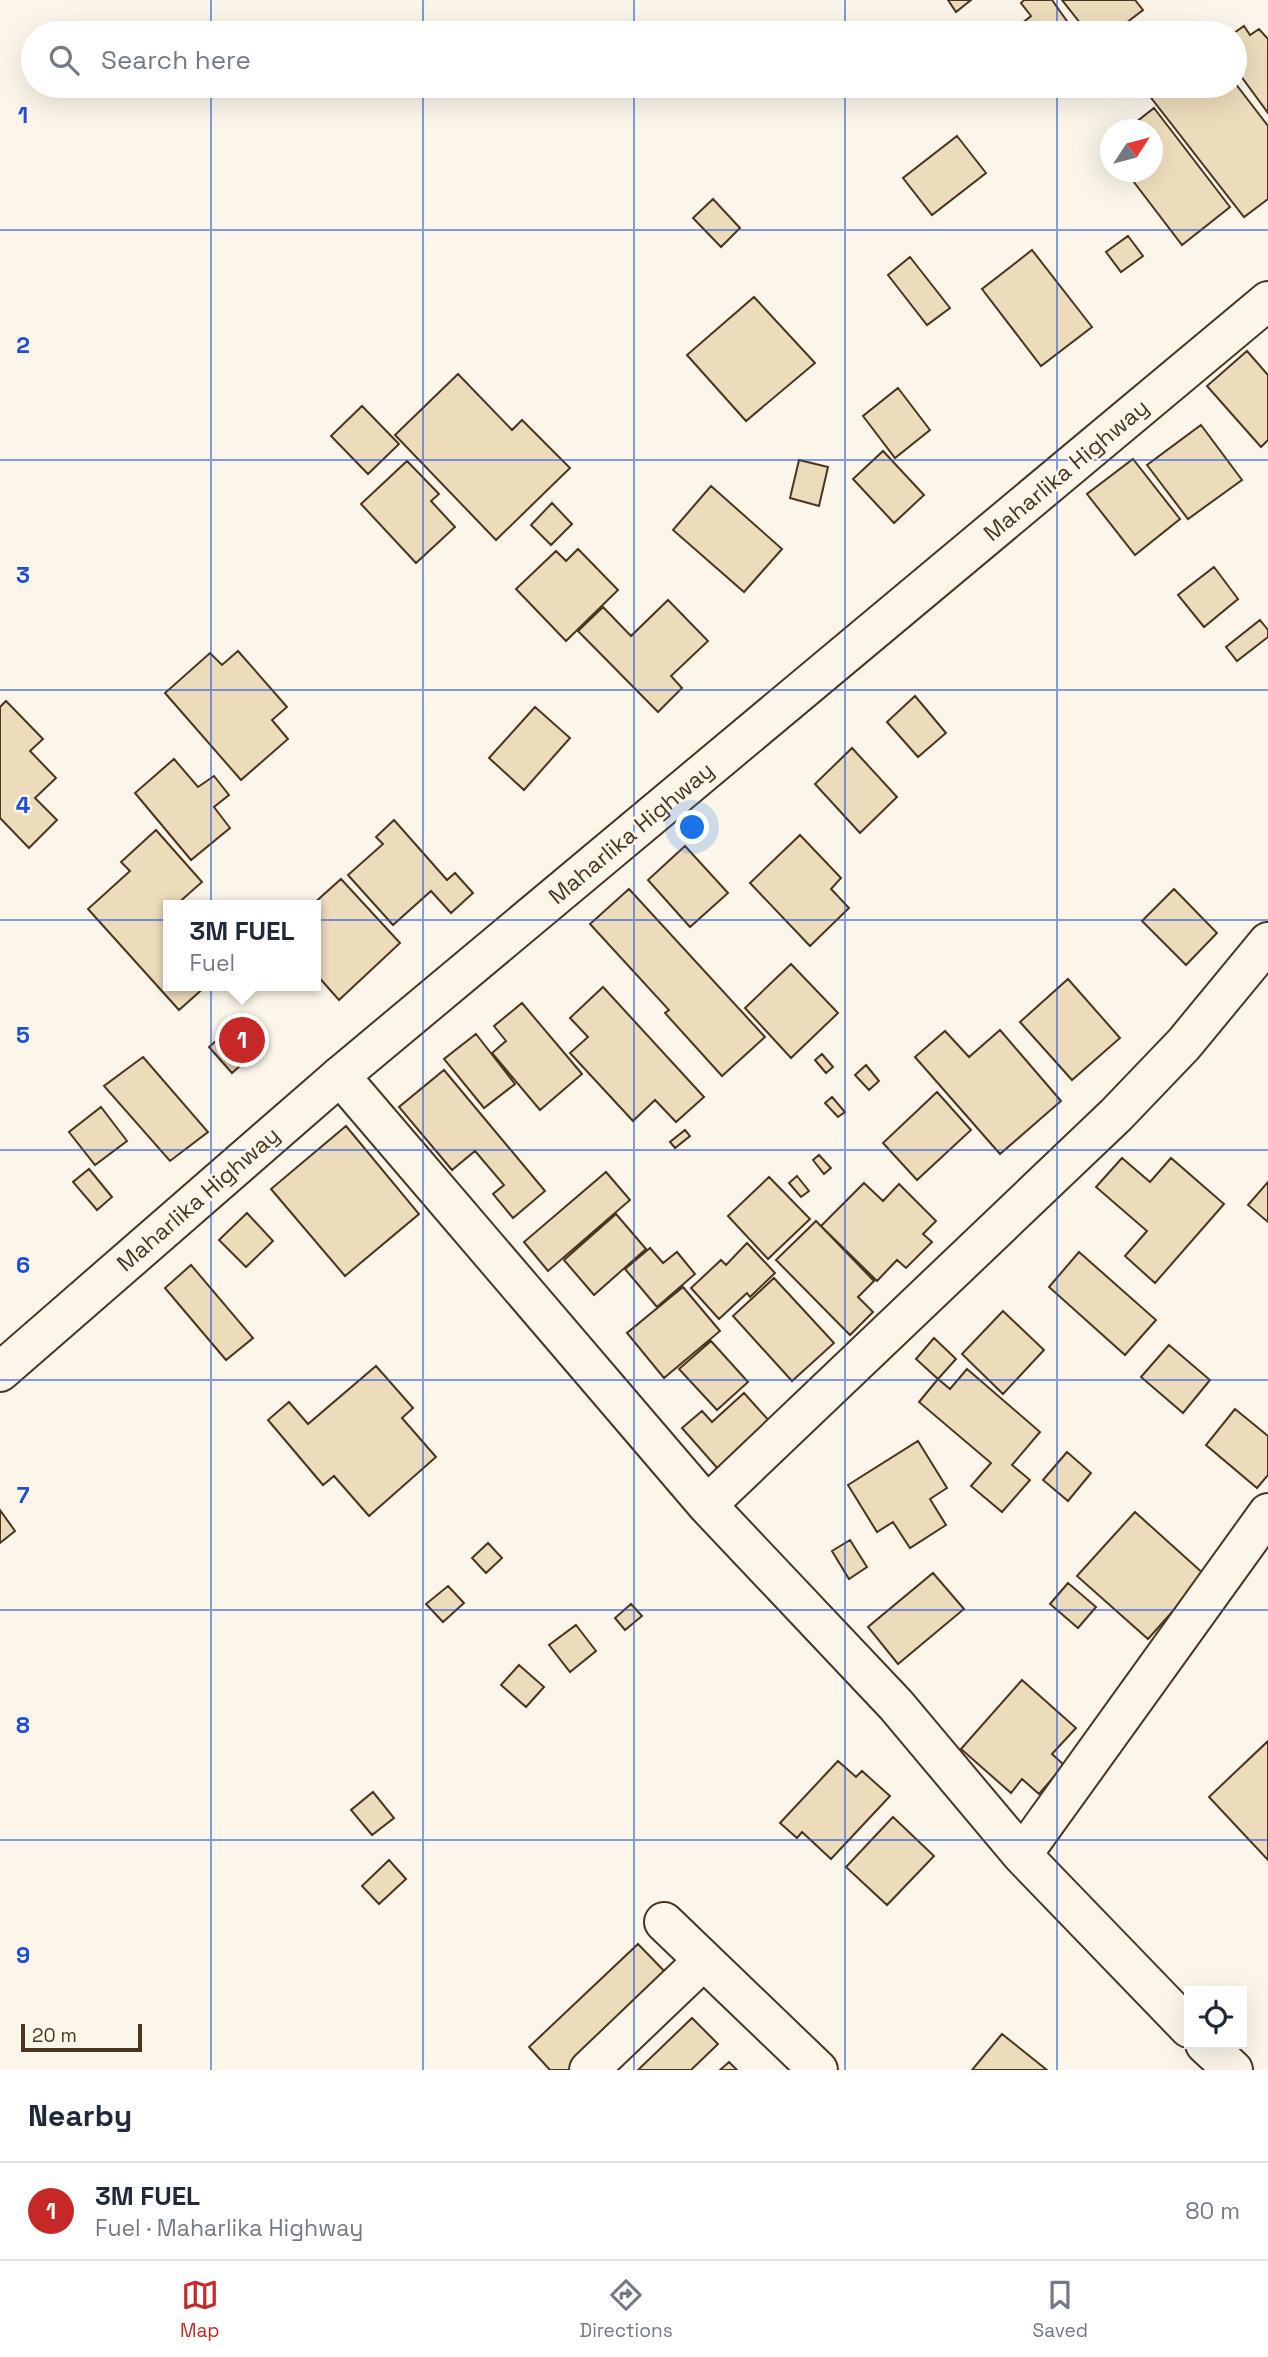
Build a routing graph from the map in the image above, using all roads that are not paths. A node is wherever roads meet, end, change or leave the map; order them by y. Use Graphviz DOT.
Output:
graph roads {
  1 [pos="1268,302"];
  2 [pos="1268,942"];
  3 [pos="340,1076"];
  4 [pos="0,1372"];
  5 [pos="707,1505"];
  6 [pos="1268,1513"];
  7 [pos="1022,1855"];
  8 [pos="664,1922"];
  9 [pos="703,1961"];
  10 [pos="1184,2023"];
  11 [pos="1210,2049"];
  12 [pos="807,2066"];
  13 [pos="589,2070"];
  14 [pos="1233,2070"];
  1 -- 3 [label="main road, Maharlika Highway"];
  2 -- 5 [label="main road"];
  3 -- 4 [label="main road, Maharlika Highway"];
  3 -- 5 [label="main road"];
  5 -- 7 [label="main road"];
  6 -- 7 [label="main road"];
  7 -- 10 [label="main road"];
  8 -- 9 [label="main road"];
  9 -- 12 [label="main road"];
  9 -- 13 [label="main road"];
  11 -- 14 [label="main road"];
}
